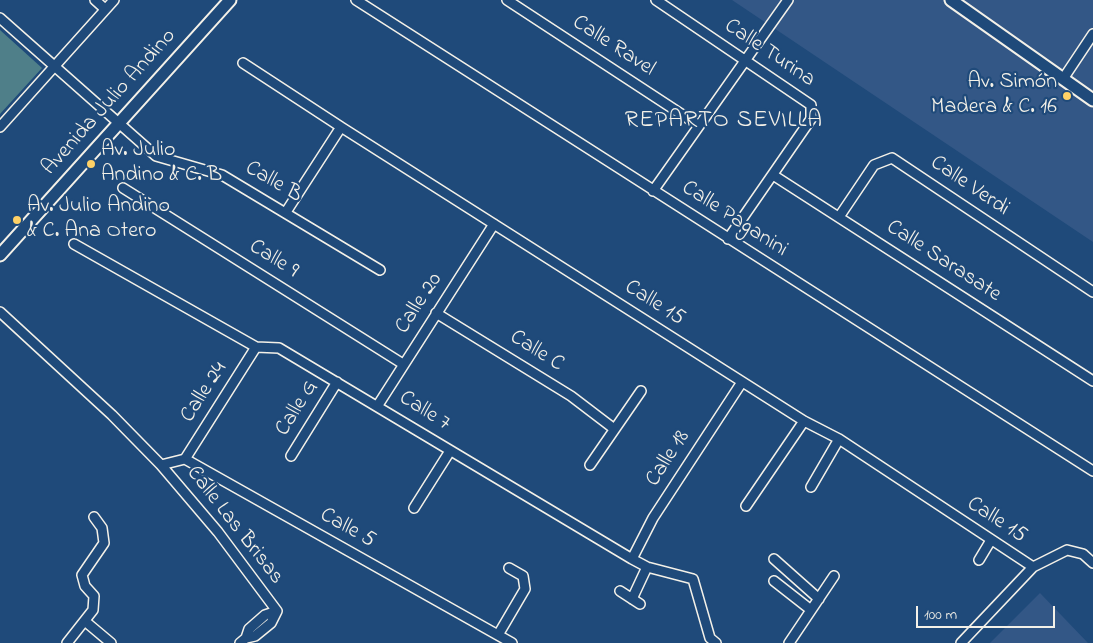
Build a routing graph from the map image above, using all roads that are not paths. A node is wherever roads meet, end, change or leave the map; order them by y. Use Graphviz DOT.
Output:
graph roads {
  1 [pos="95,0"];
  2 [pos="114,0"];
  3 [pos="230,0"];
  4 [pos="356,0"];
  5 [pos="507,0"];
  6 [pos="656,0"];
  7 [pos="788,0"];
  8 [pos="950,0"];
  9 [pos="105,9"];
  10 [pos="0,18"];
  11 [pos="1093,34"];
  12 [pos="746,60"];
  13 [pos="243,63"];
  14 [pos="54,66"];
  15 [pos="1063,79"];
  16 [pos="1093,100"];
  17 [pos="119,123"];
  18 [pos="698,125"];
  19 [pos="0,127"];
  20 [pos="341,127"];
  21 [pos="773,175"];
  22 [pos="123,188"];
  23 [pos="653,191"];
  24 [pos="286,212"];
  25 [pos="839,217"];
  26 [pos="494,224"];
  27 [pos="728,239"];
  28 [pos="74,244"];
  29 [pos="0,255"];
  30 [pos="380,270"];
  31 [pos="1093,292"];
  32 [pos="0,312"];
  33 [pos="436,312"];
  34 [pos="256,347"];
  35 [pos="403,364"];
  36 [pos="1093,381"];
  37 [pos="337,382"];
  38 [pos="742,382"];
  39 [pos="640,391"];
  40 [pos="378,405"];
  41 [pos="804,421"];
  42 [pos="614,428"];
  43 [pos="839,439"];
  44 [pos="450,450"];
  45 [pos="291,456"];
  46 [pos="185,459"];
  47 [pos="161,465"];
  48 [pos="590,465"];
  49 [pos="1093,471"];
  50 [pos="811,487"];
  51 [pos="746,506"];
  52 [pos="414,508"];
  53 [pos="94,517"];
  54 [pos="991,540"];
  55 [pos="632,559"];
  56 [pos="774,559"];
  57 [pos="979,560"];
  58 [pos="1093,563"];
  59 [pos="647,567"];
  60 [pos="1033,567"];
  61 [pos="509,568"];
  62 [pos="834,576"];
  63 [pos="774,581"];
  64 [pos="620,591"];
  65 [pos="819,599"];
  66 [pos="811,610"];
  67 [pos="86,622"];
  68 [pos="498,635"];
  69 [pos="243,641"];
  70 [pos="67,643"];
  71 [pos="111,643"];
  72 [pos="512,643"];
  73 [pos="716,643"];
  74 [pos="789,643"];
  75 [pos="961,643"];
  1 -- 9 [label="street"];
  2 -- 9 [label="street"];
  3 -- 17 [label="street, Avenida Julio Andino"];
  4 -- 23 [label="street, Calle Paganini"];
  5 -- 18 [label="street, Calle Ravel"];
  6 -- 12 [label="street, Calle Turina"];
  7 -- 12 [label="street"];
  8 -- 15 [label="street"];
  9 -- 14 [label="street"];
  10 -- 14 [label="street, Calle B"];
  11 -- 15 [label="street"];
  12 -- 18 [label="street"];
  12 -- 21 [label="street, Calle Turina"];
  13 -- 20 [label="street, Calle 15"];
  14 -- 17 [label="street, Calle B"];
  14 -- 19 [label="street"];
  15 -- 16 [label="street"];
  17 -- 24 [label="street, Calle B"];
  17 -- 29 [label="street, Avenida Julio Andino"];
  18 -- 23 [label="street"];
  20 -- 24 [label="street"];
  20 -- 26 [label="street, Calle 15"];
  21 -- 25 [label="street, Calle Sarasate"];
  21 -- 27 [label="street"];
  22 -- 35 [label="street, Calle 9"];
  23 -- 27 [label="street, Calle Paganini"];
  24 -- 30 [label="street, Calle B"];
  25 -- 31 [label="street, Calle Verdi"];
  25 -- 36 [label="street, Calle Sarasate"];
  26 -- 33 [label="street, Calle 20"];
  26 -- 38 [label="street, Calle 15"];
  27 -- 49 [label="street, Calle Paganini"];
  28 -- 34 [label="street, Calle 7"];
  32 -- 47 [label="street, Calle Las Brisas"];
  33 -- 35 [label="street, Calle 20"];
  33 -- 42 [label="street, Calle C"];
  34 -- 37 [label="street, Calle 7"];
  34 -- 46 [label="street, Calle 24"];
  35 -- 40 [label="street, Calle 20"];
  37 -- 40 [label="street, Calle 7"];
  37 -- 45 [label="street, Calle G"];
  38 -- 41 [label="street, Calle 15"];
  38 -- 55 [label="street, Calle 18"];
  39 -- 42 [label="street"];
  40 -- 44 [label="street, Calle 7"];
  41 -- 43 [label="street, Calle 15"];
  41 -- 51 [label="street"];
  42 -- 48 [label="street"];
  43 -- 50 [label="street"];
  43 -- 54 [label="street, Calle 15"];
  44 -- 52 [label="street"];
  44 -- 55 [label="street, Calle 7"];
  46 -- 47 [label="street"];
  46 -- 68 [label="street, Calle 5"];
  47 -- 69 [label="street, Calle Las Brisas"];
  53 -- 67 [label="street"];
  54 -- 57 [label="street"];
  54 -- 60 [label="street, Calle 15"];
  55 -- 59 [label="street, Calle 7"];
  56 -- 65 [label="street"];
  58 -- 60 [label="street"];
  59 -- 64 [label="street"];
  59 -- 73 [label="street, Calle 7"];
  60 -- 75 [label="street"];
  61 -- 68 [label="street"];
  62 -- 65 [label="street"];
  63 -- 66 [label="street"];
  65 -- 66 [label="street"];
  66 -- 74 [label="street"];
  67 -- 70 [label="street"];
  67 -- 71 [label="street"];
  68 -- 72 [label="street, Calle 5"];
}
